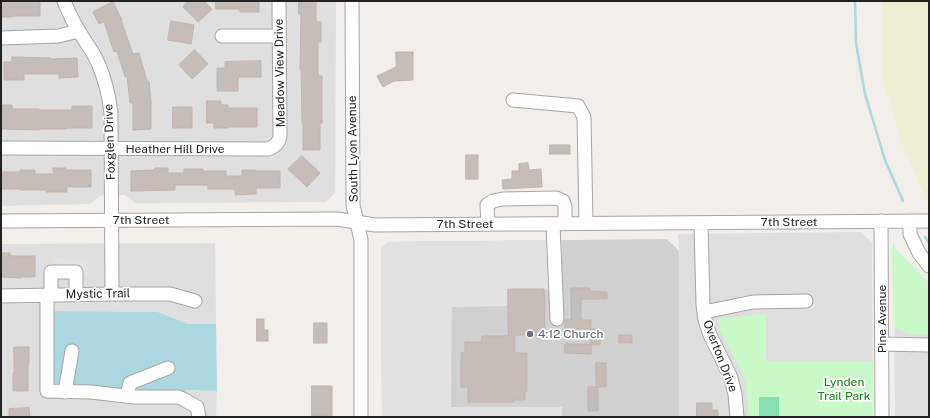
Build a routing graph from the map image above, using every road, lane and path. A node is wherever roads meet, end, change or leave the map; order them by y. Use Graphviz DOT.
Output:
graph roads {
  1 [pos="64,1"];
  2 [pos="279,1"];
  3 [pos="352,1"];
  4 [pos="79,31"];
  5 [pos="222,36"];
  6 [pos="279,36"];
  7 [pos="1,38"];
  8 [pos="513,100"];
  9 [pos="277,144"];
  10 [pos="1,148"];
  11 [pos="112,148"];
  12 [pos="112,220"];
  13 [pos="1,221"];
  14 [pos="881,221"];
  15 [pos="910,221"];
  16 [pos="929,221"];
  17 [pos="357,222"];
  18 [pos="559,223"];
  19 [pos="586,223"];
  20 [pos="701,223"];
  21 [pos="488,224"];
  22 [pos="929,266"];
  23 [pos="76,294"];
  24 [pos="112,294"];
  25 [pos="49,295"];
  26 [pos="1,296"];
  27 [pos="195,301"];
  28 [pos="806,301"];
  29 [pos="704,312"];
  30 [pos="556,319"];
  31 [pos="882,344"];
  32 [pos="929,345"];
  33 [pos="72,351"];
  34 [pos="168,368"];
  35 [pos="65,392"];
  36 [pos="127,396"];
  37 [pos="198,412"];
  38 [pos="360,417"];
  39 [pos="737,417"];
  40 [pos="882,417"];
  1 -- 4 [label="street, Foxglen Drive"];
  2 -- 6 [label="street, Meadow View Drive"];
  3 -- 17 [label="street, South Lyon Avenue"];
  4 -- 7 [label="street"];
  4 -- 11 [label="street, Foxglen Drive"];
  5 -- 6 [label="street"];
  6 -- 9 [label="street, Meadow View Drive"];
  8 -- 19 [label="street"];
  9 -- 11 [label="street, Heather Hill Drive"];
  10 -- 11 [label="street, Heather Hill Drive"];
  11 -- 12 [label="street, Foxglen Drive"];
  12 -- 13 [label="street, 7th Street"];
  12 -- 17 [label="street, 7th Street"];
  12 -- 24 [label="street, Foxglen Drive"];
  14 -- 15 [label="street, 7th Street"];
  14 -- 20 [label="street, 7th Street"];
  14 -- 31 [label="street, Pine Avenue"];
  15 -- 16 [label="street, 7th Street"];
  15 -- 22 [label="street"];
  17 -- 21 [label="street, 7th Street"];
  17 -- 38 [label="street, South Lyon Avenue"];
  18 -- 19 [label="street, 7th Street"];
  18 -- 21 [label="street, 7th Street"];
  18 -- 21 [label="street"];
  18 -- 30 [label="street"];
  19 -- 20 [label="street, 7th Street"];
  20 -- 29 [label="street, Overton Drive"];
  23 -- 24 [label="street, Mystic Trail"];
  23 -- 25 [label="street, Mystic Trail"];
  23 -- 25 [label="street"];
  24 -- 27 [label="street, Mystic Trail"];
  25 -- 26 [label="street, Mystic Trail"];
  25 -- 35 [label="street"];
  28 -- 29 [label="street"];
  29 -- 39 [label="street, Overton Drive"];
  31 -- 32 [label="street"];
  31 -- 40 [label="street, Pine Avenue"];
  33 -- 35 [label="street"];
  34 -- 36 [label="street"];
  35 -- 36 [label="street"];
  36 -- 37 [label="street"];
}
